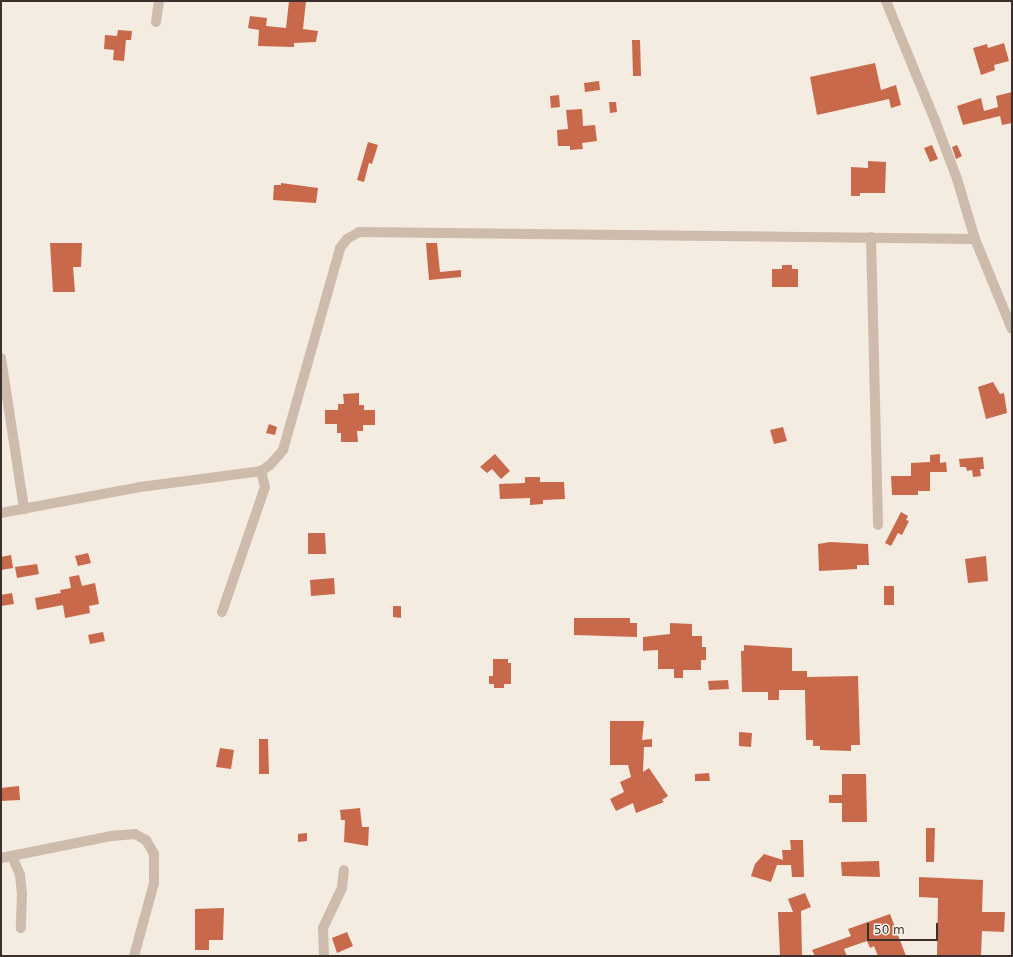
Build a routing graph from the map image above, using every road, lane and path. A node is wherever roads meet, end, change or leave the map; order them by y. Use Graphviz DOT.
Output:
graph roads {
  1 [pos="159,1"];
  2 [pos="886,1"];
  3 [pos="156,22"];
  4 [pos="871,237"];
  5 [pos="975,239"];
  6 [pos="1012,329"];
  7 [pos="1,358"];
  8 [pos="261,471"];
  9 [pos="24,509"];
  10 [pos="1,513"];
  11 [pos="878,525"];
  12 [pos="222,612"];
  13 [pos="12,856"];
  14 [pos="1,858"];
  15 [pos="344,870"];
  16 [pos="21,928"];
  17 [pos="134,956"];
  18 [pos="324,956"];
  1 -- 3 [label="street"];
  2 -- 5 [label="street"];
  4 -- 5 [label="street"];
  4 -- 8 [label="street"];
  4 -- 11 [label="street"];
  5 -- 6 [label="street"];
  7 -- 9 [label="street"];
  8 -- 9 [label="street"];
  8 -- 12 [label="street"];
  9 -- 10 [label="street"];
  13 -- 14 [label="street"];
  13 -- 16 [label="street"];
  13 -- 17 [label="street"];
  15 -- 18 [label="street"];
}
